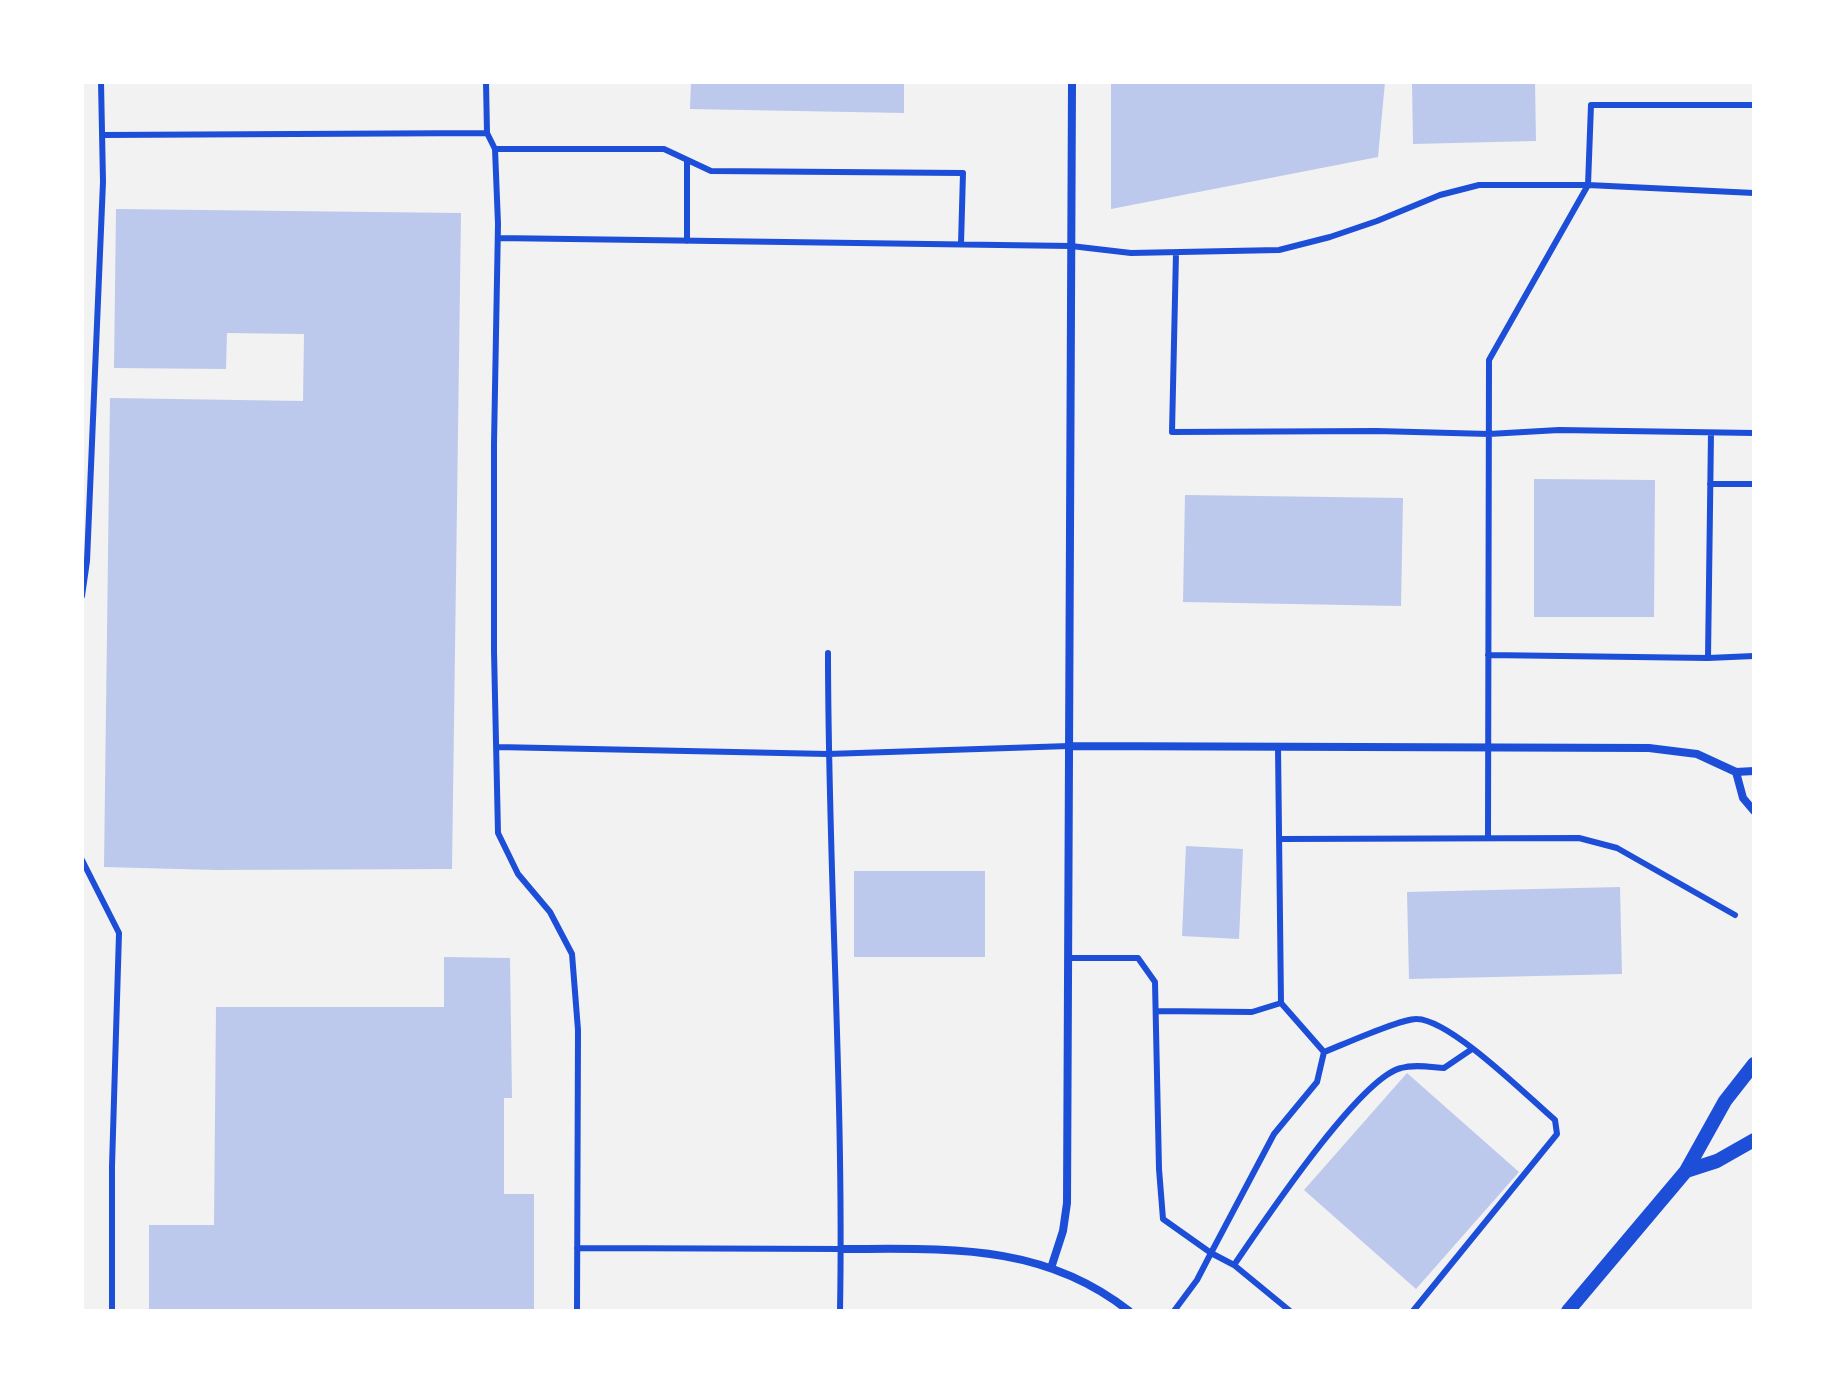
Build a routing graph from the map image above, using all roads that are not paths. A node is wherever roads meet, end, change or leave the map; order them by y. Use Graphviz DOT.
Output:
graph roads {
  1 [pos="101,82"];
  2 [pos="486,82"];
  3 [pos="1072,82"];
  4 [pos="1754,105"];
  5 [pos="487,133"];
  6 [pos="102,135"];
  7 [pos="495,149"];
  8 [pos="687,160"];
  9 [pos="1588,185"];
  10 [pos="1754,193"];
  11 [pos="498,238"];
  12 [pos="687,241"];
  13 [pos="961,244"];
  14 [pos="1071,246"];
  15 [pos="1176,253"];
  16 [pos="1711,433"];
  17 [pos="1754,433"];
  18 [pos="1489,434"];
  19 [pos="1710,484"];
  20 [pos="1754,484"];
  21 [pos="82,596"];
  22 [pos="828,653"];
  23 [pos="1488,655"];
  24 [pos="1754,656"];
  25 [pos="1708,658"];
  26 [pos="1069,746"];
  27 [pos="497,747"];
  28 [pos="1278,747"];
  29 [pos="1488,748"];
  30 [pos="828,754"];
  31 [pos="1754,771"];
  32 [pos="1736,772"];
  33 [pos="1754,811"];
  34 [pos="1488,838"];
  35 [pos="1281,839"];
  36 [pos="82,860"];
  37 [pos="1735,915"];
  38 [pos="1068,958"];
  39 [pos="1281,1003"];
  40 [pos="1156,1011"];
  41 [pos="1472,1049"];
  42 [pos="1324,1052"];
  43 [pos="1754,1064"];
  44 [pos="1754,1140"];
  45 [pos="1686,1171"];
  46 [pos="577,1248"];
  47 [pos="841,1249"];
  48 [pos="1211,1253"];
  49 [pos="1234,1265"];
  50 [pos="1051,1268"];
  51 [pos="112,1311"];
  52 [pos="577,1311"];
  53 [pos="840,1311"];
  54 [pos="1129,1311"];
  55 [pos="1174,1311"];
  56 [pos="1290,1311"];
  57 [pos="1413,1311"];
  58 [pos="1568,1311"];
  1 -- 6 [label="lane"];
  2 -- 5 [label="lane"];
  3 -- 14 [label="street"];
  4 -- 9 [label="lane"];
  5 -- 6 [label="lane"];
  5 -- 7 [label="lane"];
  6 -- 21 [label="lane"];
  7 -- 8 [label="lane"];
  7 -- 11 [label="lane"];
  8 -- 12 [label="lane"];
  8 -- 13 [label="lane"];
  9 -- 10 [label="lane"];
  9 -- 15 [label="lane"];
  9 -- 18 [label="lane"];
  11 -- 12 [label="lane"];
  11 -- 27 [label="lane"];
  12 -- 13 [label="lane"];
  13 -- 14 [label="lane"];
  14 -- 15 [label="lane"];
  14 -- 26 [label="street"];
  15 -- 18 [label="lane"];
  16 -- 17 [label="lane"];
  16 -- 18 [label="lane"];
  16 -- 19 [label="lane"];
  18 -- 23 [label="lane"];
  19 -- 20 [label="lane"];
  19 -- 25 [label="lane"];
  22 -- 30 [label="lane"];
  23 -- 25 [label="lane"];
  23 -- 29 [label="lane"];
  24 -- 25 [label="lane"];
  26 -- 28 [label="street"];
  26 -- 30 [label="lane"];
  26 -- 38 [label="street"];
  27 -- 30 [label="lane"];
  27 -- 46 [label="lane"];
  28 -- 29 [label="street"];
  28 -- 35 [label="lane"];
  29 -- 32 [label="street"];
  29 -- 34 [label="lane"];
  30 -- 47 [label="lane"];
  31 -- 32 [label="street"];
  32 -- 33 [label="street"];
  34 -- 35 [label="lane"];
  34 -- 37 [label="lane"];
  35 -- 39 [label="lane"];
  36 -- 51 [label="lane"];
  38 -- 40 [label="lane"];
  38 -- 50 [label="street"];
  39 -- 40 [label="lane"];
  39 -- 42 [label="lane"];
  40 -- 48 [label="lane"];
  41 -- 42 [label="lane"];
  41 -- 49 [label="lane"];
  41 -- 57 [label="lane"];
  42 -- 48 [label="lane"];
  43 -- 45 [label="street"];
  44 -- 45 [label="street"];
  45 -- 58 [label="street"];
  46 -- 47 [label="lane"];
  46 -- 52 [label="lane"];
  47 -- 50 [label="street"];
  47 -- 53 [label="lane"];
  48 -- 49 [label="lane"];
  48 -- 55 [label="lane"];
  49 -- 56 [label="lane"];
  50 -- 54 [label="street"];
}
